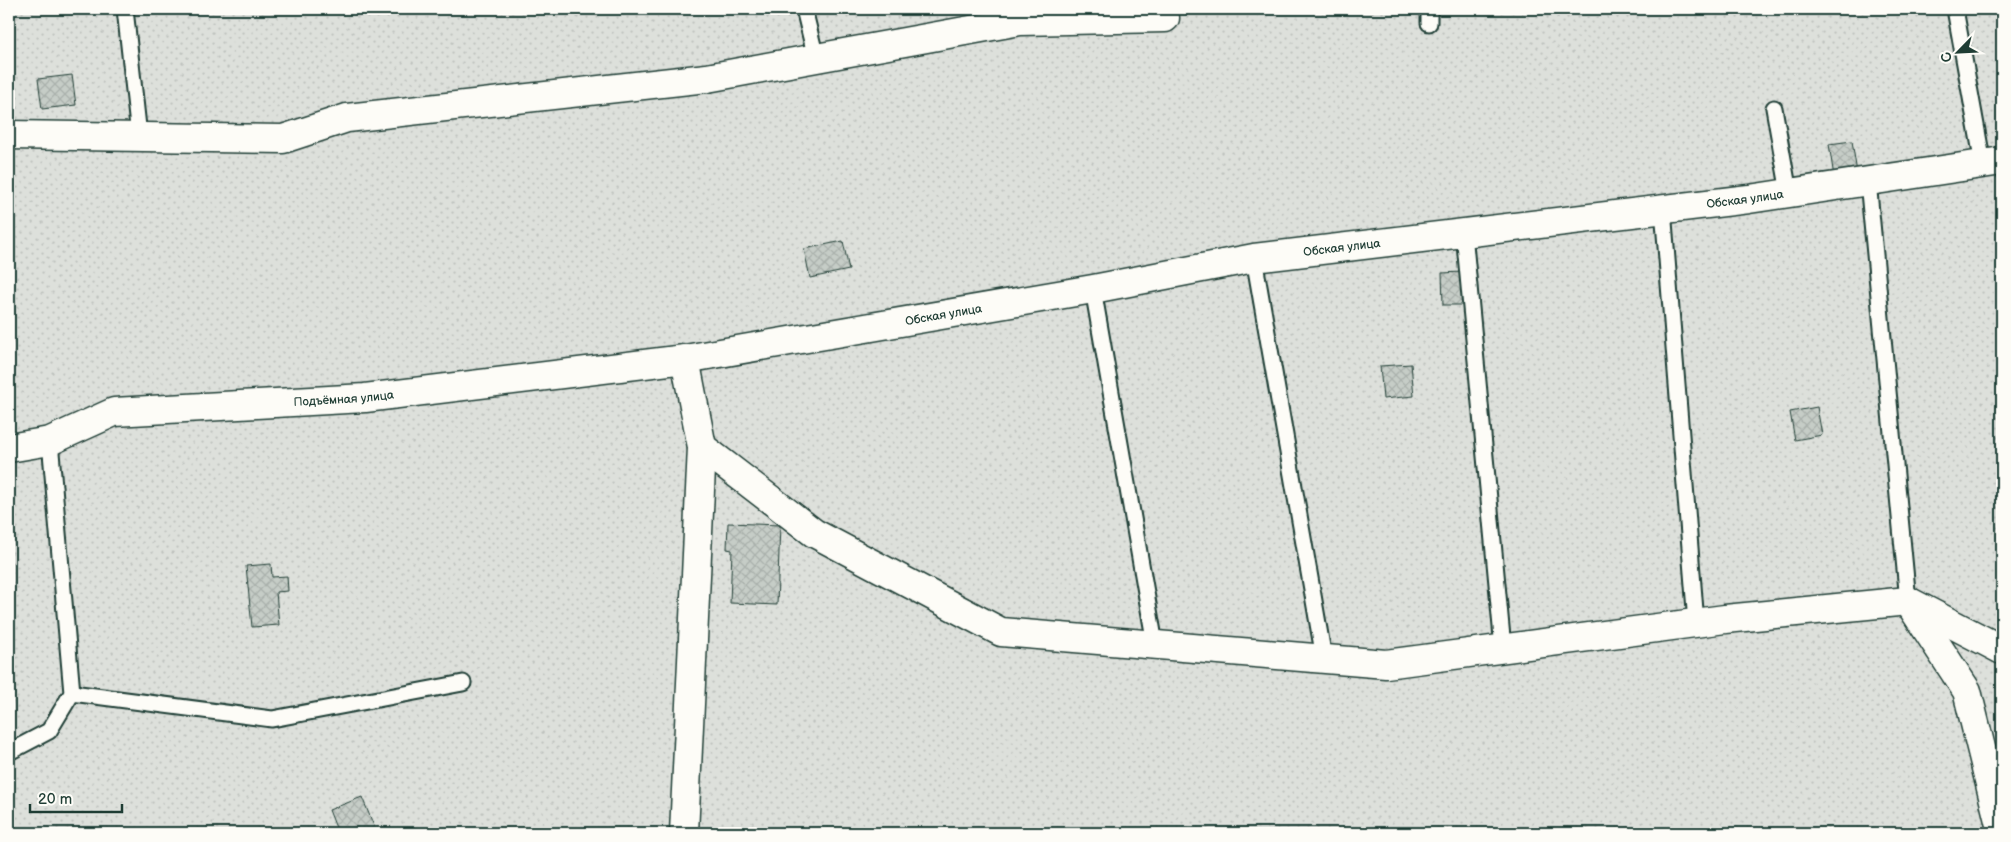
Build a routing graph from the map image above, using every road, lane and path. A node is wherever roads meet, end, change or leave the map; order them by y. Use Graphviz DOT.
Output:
graph roads {
  1 [pos="125,9"];
  2 [pos="804,9"];
  3 [pos="1162,9"];
  4 [pos="1955,9"];
  5 [pos="1018,15"];
  6 [pos="816,58"];
  7 [pos="1774,108"];
  8 [pos="9,135"];
  9 [pos="139,136"];
  10 [pos="1992,162"];
  11 [pos="1868,181"];
  12 [pos="1788,193"];
  13 [pos="1664,209"];
  14 [pos="1464,233"];
  15 [pos="1254,258"];
  16 [pos="1093,289"];
  17 [pos="685,359"];
  18 [pos="50,441"];
  19 [pos="702,447"];
  20 [pos="9,448"];
  21 [pos="1908,600"];
  22 [pos="1696,623"];
  23 [pos="1155,644"];
  24 [pos="1503,648"];
  25 [pos="2002,650"];
  26 [pos="1324,658"];
  27 [pos="463,683"];
  28 [pos="72,693"];
  29 [pos="9,752"];
  30 [pos="684,833"];
  31 [pos="2002,833"];
  1 -- 9 [label="lane"];
  2 -- 6 [label="lane"];
  3 -- 5 [label="street"];
  4 -- 10 [label="lane"];
  5 -- 6 [label="street"];
  6 -- 9 [label="street"];
  7 -- 12 [label="lane"];
  8 -- 9 [label="street"];
  10 -- 11 [label="street, Обская улица"];
  11 -- 12 [label="street, Обская улица"];
  11 -- 21 [label="lane"];
  12 -- 13 [label="street, Обская улица"];
  13 -- 14 [label="street, Обская улица"];
  13 -- 22 [label="lane"];
  14 -- 15 [label="street, Обская улица"];
  14 -- 24 [label="lane"];
  15 -- 16 [label="street, Обская улица"];
  15 -- 26 [label="lane"];
  16 -- 17 [label="street, Обская улица"];
  16 -- 23 [label="lane"];
  17 -- 18 [label="street, Подъёмная улица"];
  17 -- 19 [label="street"];
  18 -- 20 [label="street, Подъёмная улица"];
  18 -- 28 [label="lane"];
  19 -- 23 [label="street"];
  19 -- 30 [label="street"];
  21 -- 22 [label="street"];
  21 -- 25 [label="street"];
  21 -- 31 [label="street"];
  22 -- 24 [label="street"];
  23 -- 26 [label="street"];
  24 -- 26 [label="street"];
  27 -- 28 [label="lane"];
  28 -- 29 [label="lane"];
}
